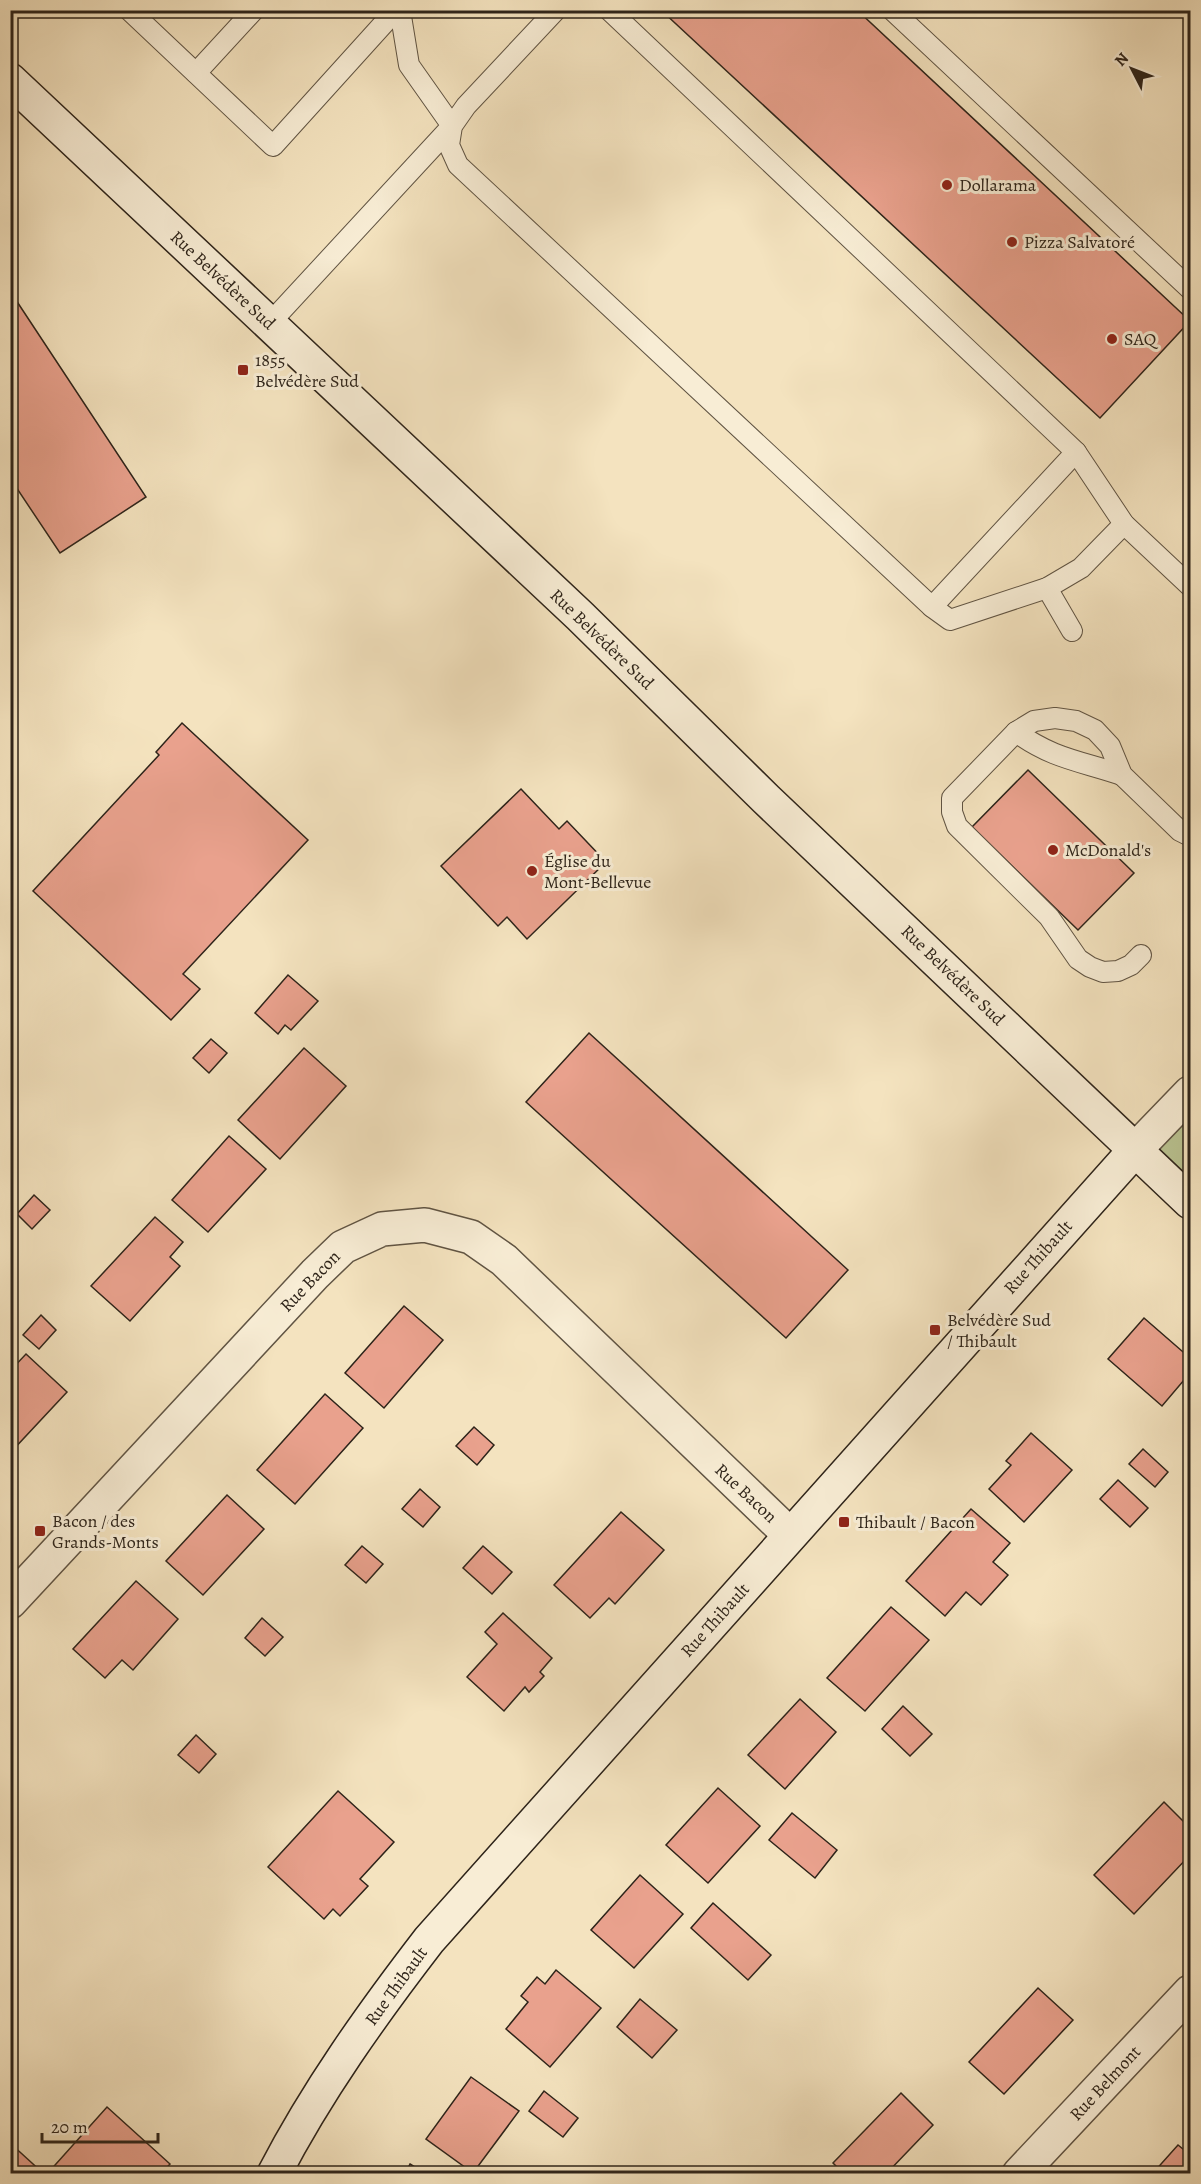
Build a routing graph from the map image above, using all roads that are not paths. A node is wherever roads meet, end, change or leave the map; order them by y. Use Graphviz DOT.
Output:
graph roads {
  1 [pos="129,10"];
  2 [pos="254,10"];
  3 [pos="398,10"];
  4 [pos="556,10"];
  5 [pos="609,10"];
  6 [pos="892,10"];
  7 [pos="195,73"];
  8 [pos="10,80"];
  9 [pos="452,126"];
  10 [pos="1191,289"];
  11 [pos="269,324"];
  12 [pos="1076,452"];
  13 [pos="1124,524"];
  14 [pos="1191,586"];
  15 [pos="1047,588"];
  16 [pos="932,607"];
  17 [pos="1072,632"];
  18 [pos="1016,732"];
  19 [pos="1122,775"];
  20 [pos="1191,836"];
  21 [pos="1141,955"];
  22 [pos="1191,1093"];
  23 [pos="1135,1150"];
  24 [pos="1191,1202"];
  25 [pos="790,1535"];
  26 [pos="10,1602"];
  27 [pos="1191,1992"];
  28 [pos="274,2174"];
  29 [pos="1019,2174"];
  1 -- 7 [label="lane"];
  2 -- 7 [label="lane"];
  3 -- 7 [label="lane"];
  3 -- 9 [label="lane"];
  4 -- 9 [label="lane"];
  5 -- 12 [label="lane"];
  6 -- 10 [label="lane"];
  8 -- 11 [label="street, Rue Belvédère Sud"];
  9 -- 11 [label="lane"];
  9 -- 16 [label="lane"];
  11 -- 23 [label="street, Rue Belvédère Sud"];
  12 -- 13 [label="lane"];
  12 -- 16 [label="lane"];
  13 -- 14 [label="lane"];
  13 -- 15 [label="lane"];
  15 -- 16 [label="lane"];
  15 -- 17 [label="lane"];
  18 -- 19 [label="lane"];
  18 -- 19 [label="lane"];
  18 -- 21 [label="lane"];
  19 -- 20 [label="lane"];
  22 -- 23 [label="street, Rue Thibault"];
  23 -- 24 [label="street, Rue Belvédère Sud"];
  23 -- 25 [label="street, Rue Thibault"];
  25 -- 26 [label="street, Rue Bacon"];
  25 -- 28 [label="street, Rue Thibault"];
  27 -- 29 [label="street, Rue Belmont"];
}
